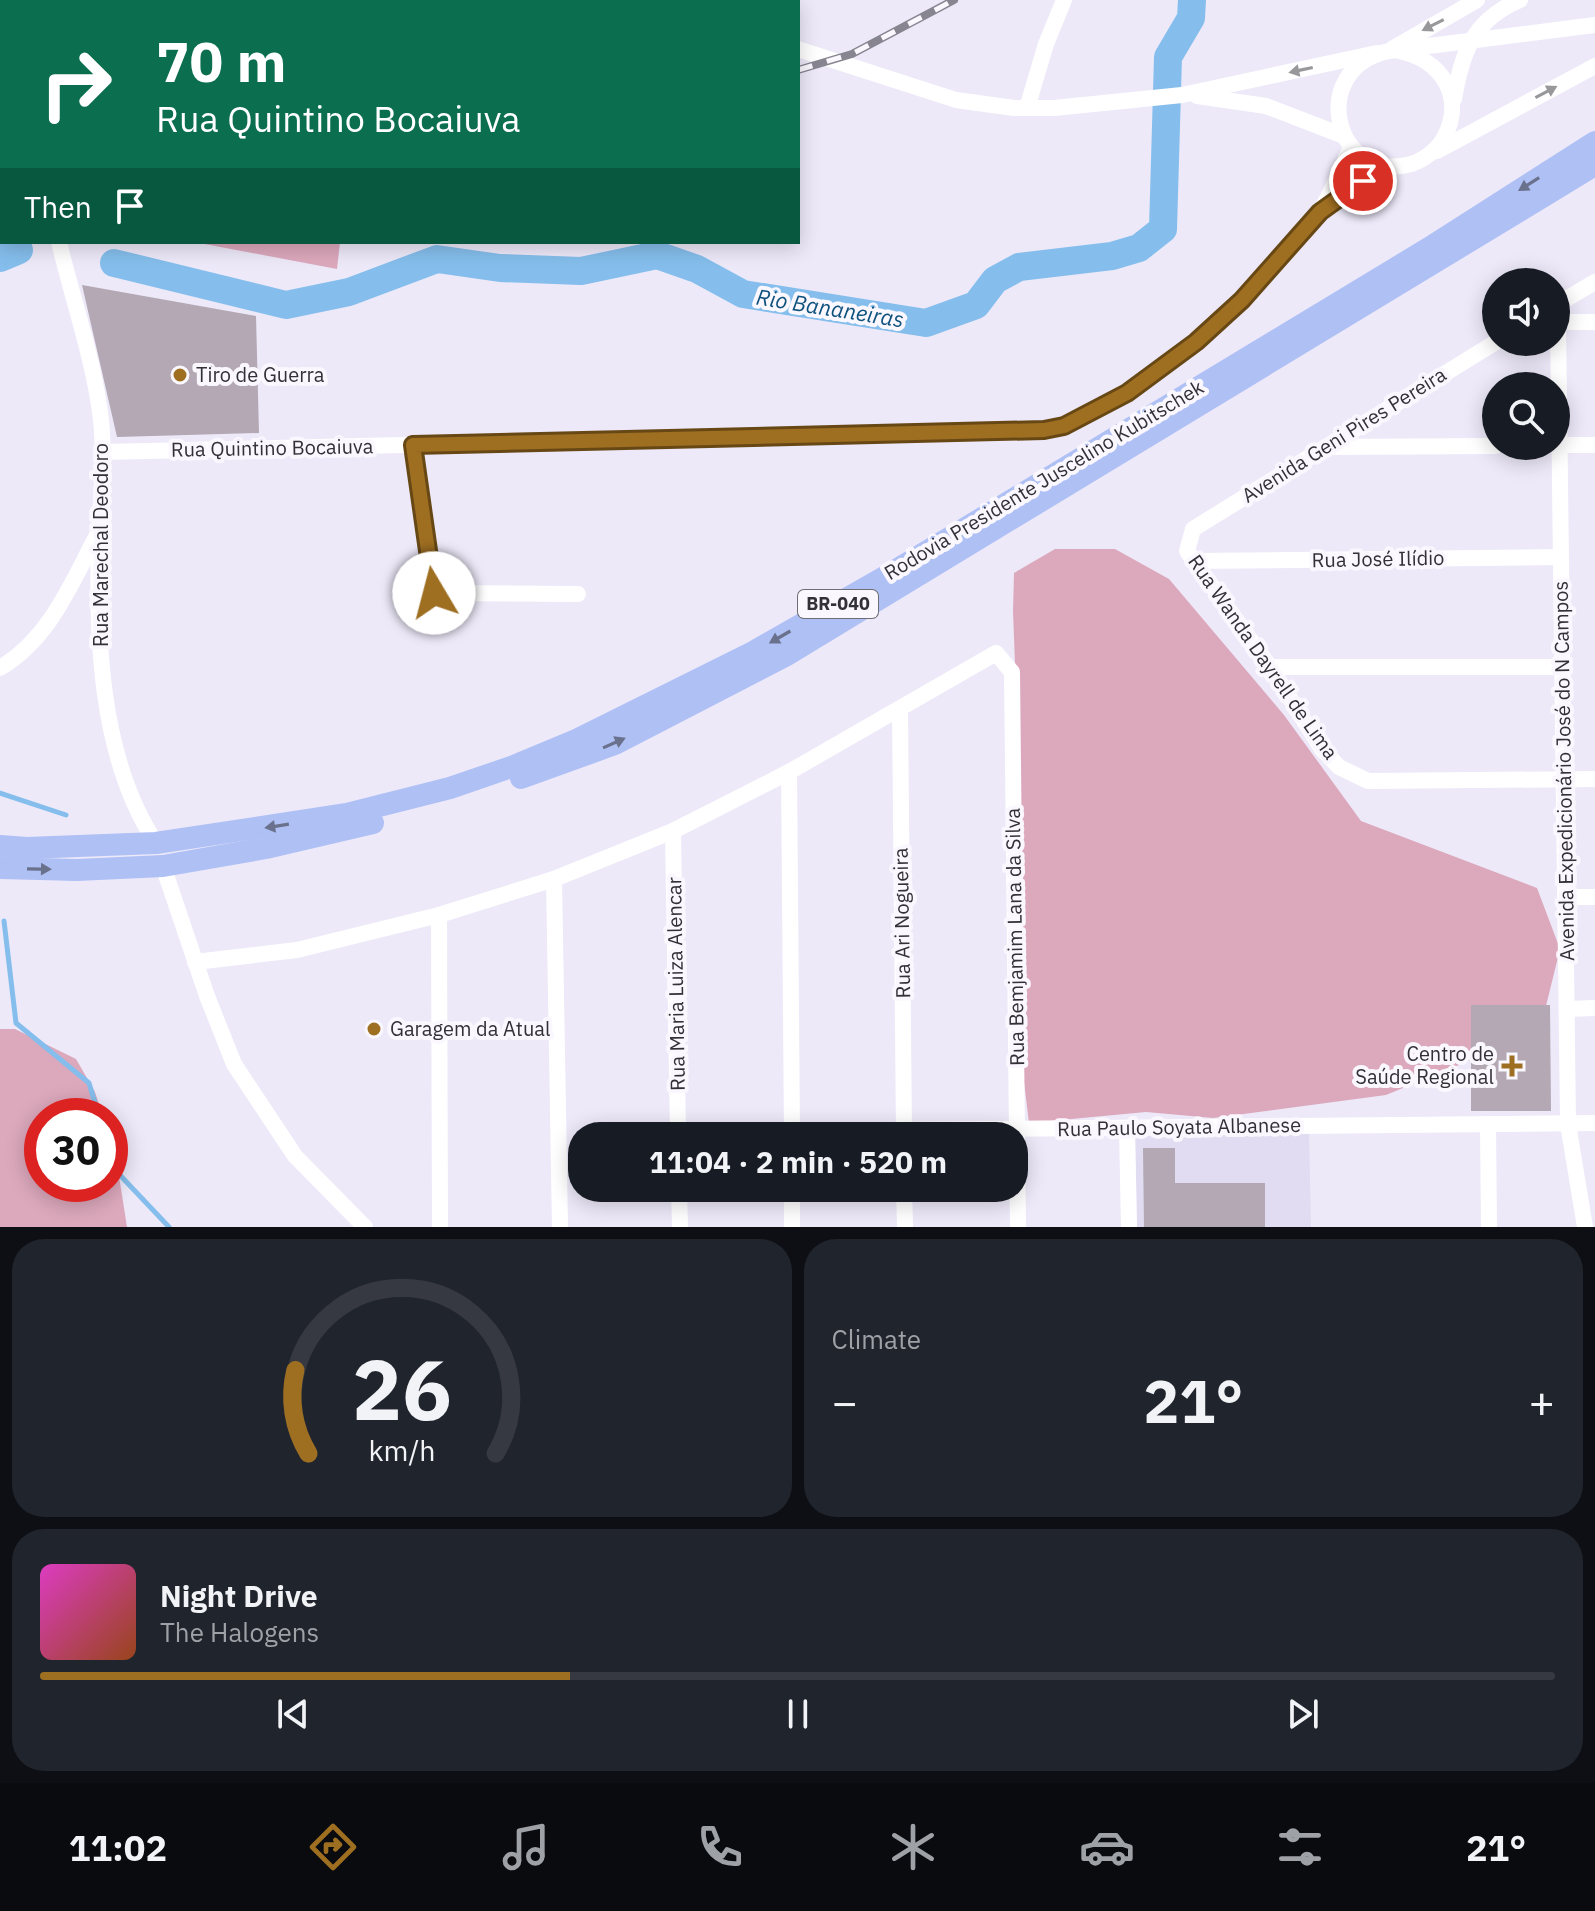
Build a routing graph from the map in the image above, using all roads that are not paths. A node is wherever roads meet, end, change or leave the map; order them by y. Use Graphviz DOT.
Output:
graph roads {
  1 [pos="1064,0"];
  2 [pos="1477,0"];
  3 [pos="1520,0"];
  4 [pos="1499,4"];
  5 [pos="1595,25"];
  6 [pos="1469,43"];
  7 [pos="800,50"];
  8 [pos="1388,52"];
  9 [pos="1595,66"];
  10 [pos="1183,95"];
  11 [pos="1027,108"];
  12 [pos="1452,110"];
  13 [pos="1347,141"];
  14 [pos="1595,142"];
  15 [pos="1428,156"];
  16 [pos="1595,165"];
  17 [pos="1384,166"];
  18 [pos="1320,212"];
  19 [pos="59,244"];
  20 [pos="1595,282"];
  21 [pos="1570,302"];
  22 [pos="1570,316"];
  23 [pos="1595,322"];
  24 [pos="1482,351"];
  25 [pos="413,445"];
  26 [pos="1570,445"];
  27 [pos="1595,445"];
  28 [pos="1482,446"];
  29 [pos="1325,447"];
  30 [pos="102,452"];
  31 [pos="1558,460"];
  32 [pos="1193,529"];
  33 [pos="100,530"];
  34 [pos="1561,557"];
  35 [pos="1194,561"];
  36 [pos="578,594"];
  37 [pos="1270,667"];
  38 [pos="1562,667"];
  39 [pos="0,668"];
  40 [pos="900,710"];
  41 [pos="789,772"];
  42 [pos="1595,779"];
  43 [pos="1564,780"];
  44 [pos="673,831"];
  45 [pos="156,843"];
  46 [pos="0,846"];
  47 [pos="163,866"];
  48 [pos="0,868"];
  49 [pos="554,879"];
  50 [pos="1565,897"];
  51 [pos="1595,897"];
  52 [pos="439,915"];
  53 [pos="195,962"];
  54 [pos="1595,1008"];
  55 [pos="1567,1009"];
  56 [pos="678,1122"];
  57 [pos="792,1122"];
  58 [pos="904,1122"];
  59 [pos="1017,1122"];
  60 [pos="1595,1123"];
  61 [pos="1488,1124"];
  62 [pos="1568,1124"];
  63 [pos="1127,1128"];
  64 [pos="1028,1129"];
  65 [pos="679,1202"];
  66 [pos="792,1202"];
  67 [pos="904,1202"];
  68 [pos="1018,1202"];
  69 [pos="365,1227"];
  70 [pos="440,1227"];
  71 [pos="560,1227"];
  72 [pos="680,1227"];
  73 [pos="792,1227"];
  74 [pos="905,1227"];
  75 [pos="1018,1227"];
  76 [pos="1129,1227"];
  77 [pos="1489,1227"];
  78 [pos="1585,1227"];
  1 -- 11 [label="street"];
  2 -- 8 [label="street, one-way"];
  3 -- 4 [label="street"];
  4 -- 6 [label="street"];
  5 -- 6 [label="street"];
  6 -- 8 [label="street"];
  6 -- 12 [label="street"];
  7 -- 11 [label="street"];
  8 -- 10 [label="street, one-way"];
  8 -- 12 [label="street"];
  8 -- 13 [label="street"];
  15 -- 9 [label="street, one-way"];
  10 -- 11 [label="street"];
  10 -- 13 [label="street"];
  12 -- 15 [label="street"];
  13 -- 17 [label="street"];
  13 -- 18 [label="street, Rua Quintino Bocaiuva"];
  14 -- 45 [label="highway, Rodovia Presidente Juscelino Kubitschek / BR-040, one-way"];
  15 -- 17 [label="street"];
  47 -- 16 [label="highway, Rodovia Presidente Juscelino Kubitschek / BR-040, one-way"];
  17 -- 18 [label="street, Rua Quintino Bocaiuva"];
  18 -- 25 [label="street, Rua Quintino Bocaiuva"];
  19 -- 30 [label="street, Rua Marechal Deodoro"];
  20 -- 21 [label="street"];
  22 -- 23 [label="street"];
  24 -- 29 [label="street, Avenida Geni Pires Pereira"];
  25 -- 30 [label="street, Rua Quintino Bocaiuva"];
  25 -- 36 [label="street"];
  26 -- 27 [label="street"];
  28 -- 29 [label="street"];
  29 -- 32 [label="street, Avenida Geni Pires Pereira"];
  30 -- 33 [label="street, Rua Marechal Deodoro"];
  31 -- 34 [label="street, Avenida Expedicionário José do N Campos"];
  32 -- 35 [label="street, Rua Wanda Dayrell de Lima"];
  33 -- 39 [label="street"];
  33 -- 45 [label="street, Rua Marechal Deodoro"];
  34 -- 35 [label="street, Rua José Ilídio"];
  34 -- 38 [label="street, Avenida Expedicionário José do N Campos"];
  35 -- 37 [label="street, Rua Wanda Dayrell de Lima"];
  37 -- 38 [label="street"];
  37 -- 43 [label="street, Rua Wanda Dayrell de Lima"];
  38 -- 43 [label="street, Avenida Expedicionário José do N Campos"];
  40 -- 41 [label="street"];
  40 -- 58 [label="street, Rua Ari Nogueira"];
  40 -- 59 [label="street, Rua Bemjamim Lana da Silva"];
  41 -- 44 [label="street"];
  41 -- 57 [label="street"];
  42 -- 43 [label="street, Rua Wanda Dayrell de Lima"];
  43 -- 50 [label="street, Avenida Expedicionário José do N Campos"];
  44 -- 49 [label="street"];
  44 -- 56 [label="street, Rua Maria Luiza Alencar"];
  45 -- 46 [label="highway, Rodovia Presidente Juscelino Kubitschek / BR-040"];
  48 -- 47 [label="highway, Rodovia Presidente Juscelino Kubitschek / BR-040, one-way"];
  47 -- 53 [label="street"];
  49 -- 52 [label="street"];
  49 -- 71 [label="street"];
  50 -- 51 [label="street"];
  50 -- 55 [label="street, Avenida Expedicionário José do N Campos"];
  52 -- 53 [label="street"];
  52 -- 70 [label="street"];
  53 -- 69 [label="street"];
  54 -- 55 [label="street"];
  55 -- 62 [label="street, Avenida Expedicionário José do N Campos"];
  60 -- 62 [label="street, Rua Paulo Soyata Albanese"];
  61 -- 62 [label="street, Rua Paulo Soyata Albanese"];
  61 -- 63 [label="street, Rua Paulo Soyata Albanese"];
  61 -- 77 [label="street"];
  62 -- 78 [label="street, Avenida Expedicionário José do N Campos"];
  63 -- 64 [label="street, Rua Paulo Soyata Albanese"];
  63 -- 76 [label="street"];
  65 -- 72 [label="street"];
  66 -- 73 [label="street"];
  67 -- 74 [label="street"];
  68 -- 75 [label="street, Rua Bemjamim Lana da Silva"];
}
